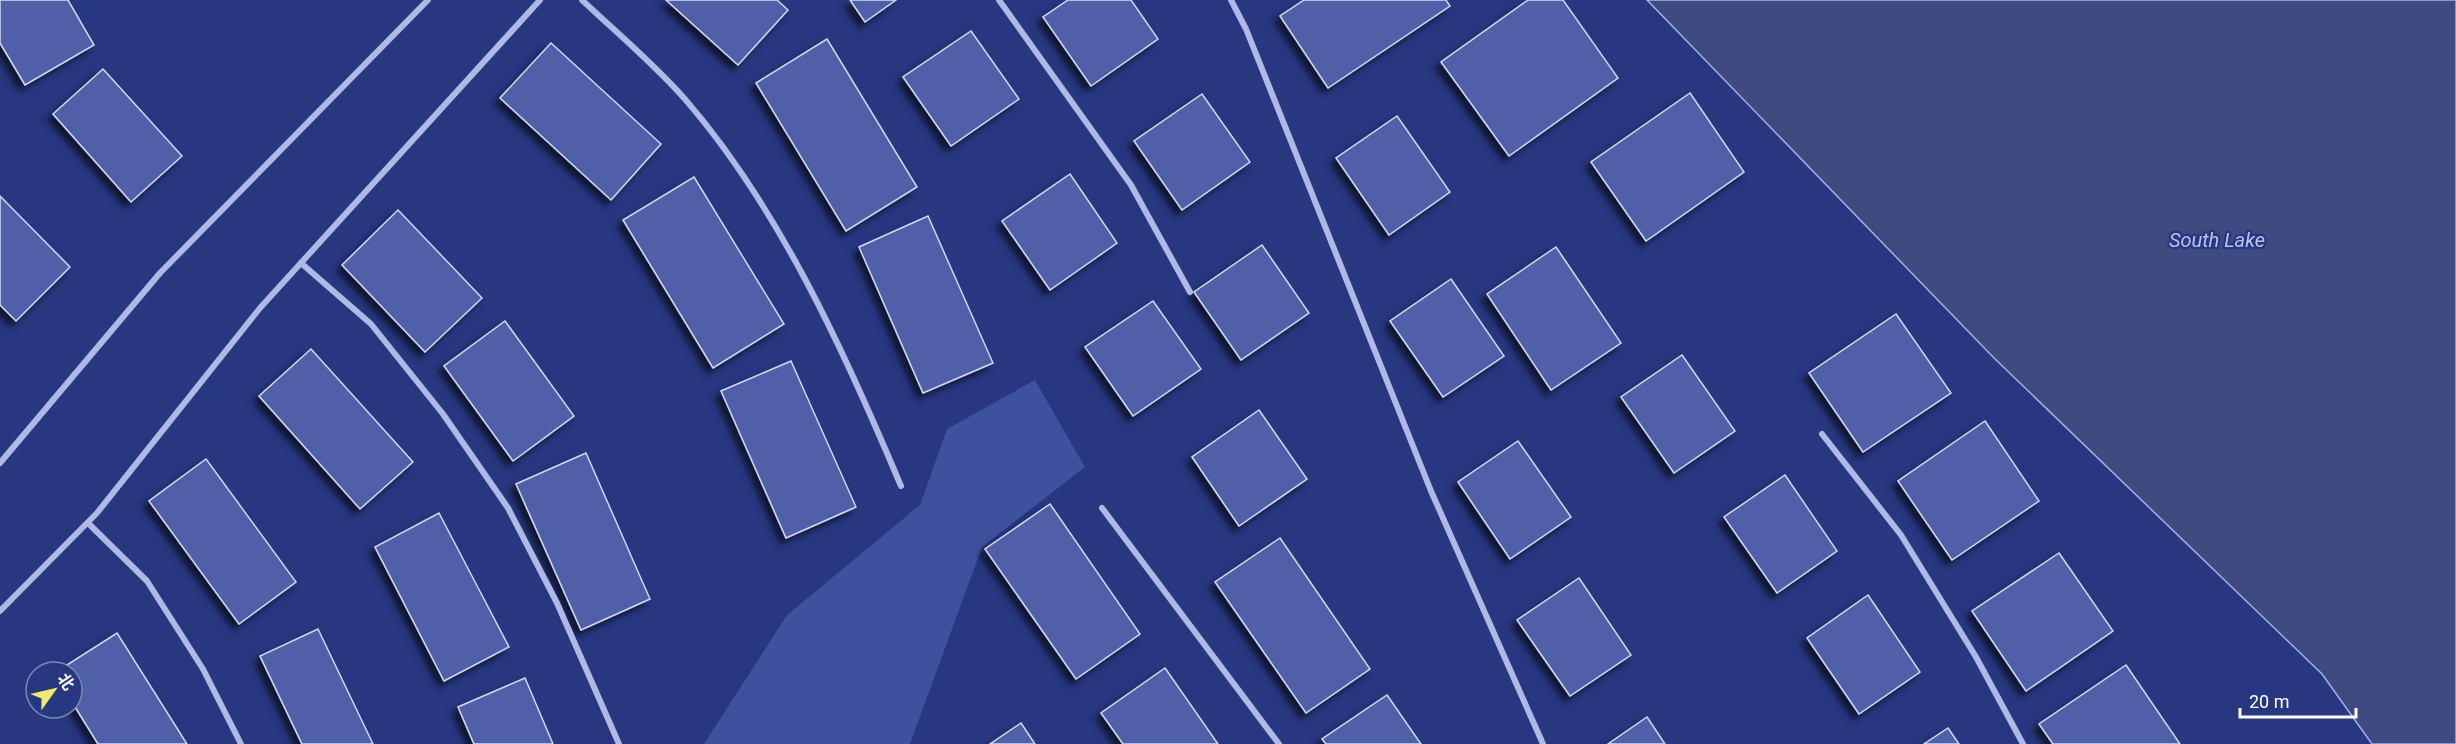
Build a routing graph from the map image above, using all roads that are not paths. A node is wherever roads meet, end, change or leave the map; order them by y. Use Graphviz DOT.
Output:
graph roads {
  1 [pos="428,0"];
  2 [pos="540,0"];
  3 [pos="582,0"];
  4 [pos="999,0"];
  5 [pos="1231,0"];
  6 [pos="301,263"];
  7 [pos="1190,292"];
  8 [pos="1822,434"];
  9 [pos="0,463"];
  10 [pos="900,486"];
  11 [pos="1102,508"];
  12 [pos="88,523"];
  13 [pos="0,611"];
  14 [pos="241,744"];
  15 [pos="619,744"];
  16 [pos="1279,744"];
  17 [pos="1544,744"];
  18 [pos="2023,744"];
  1 -- 9 [label="street"];
  2 -- 6 [label="street"];
  3 -- 10 [label="street"];
  4 -- 7 [label="street"];
  5 -- 17 [label="street"];
  6 -- 12 [label="street"];
  6 -- 15 [label="street"];
  8 -- 18 [label="street"];
  11 -- 16 [label="street"];
  12 -- 13 [label="street"];
  12 -- 14 [label="street"];
}
